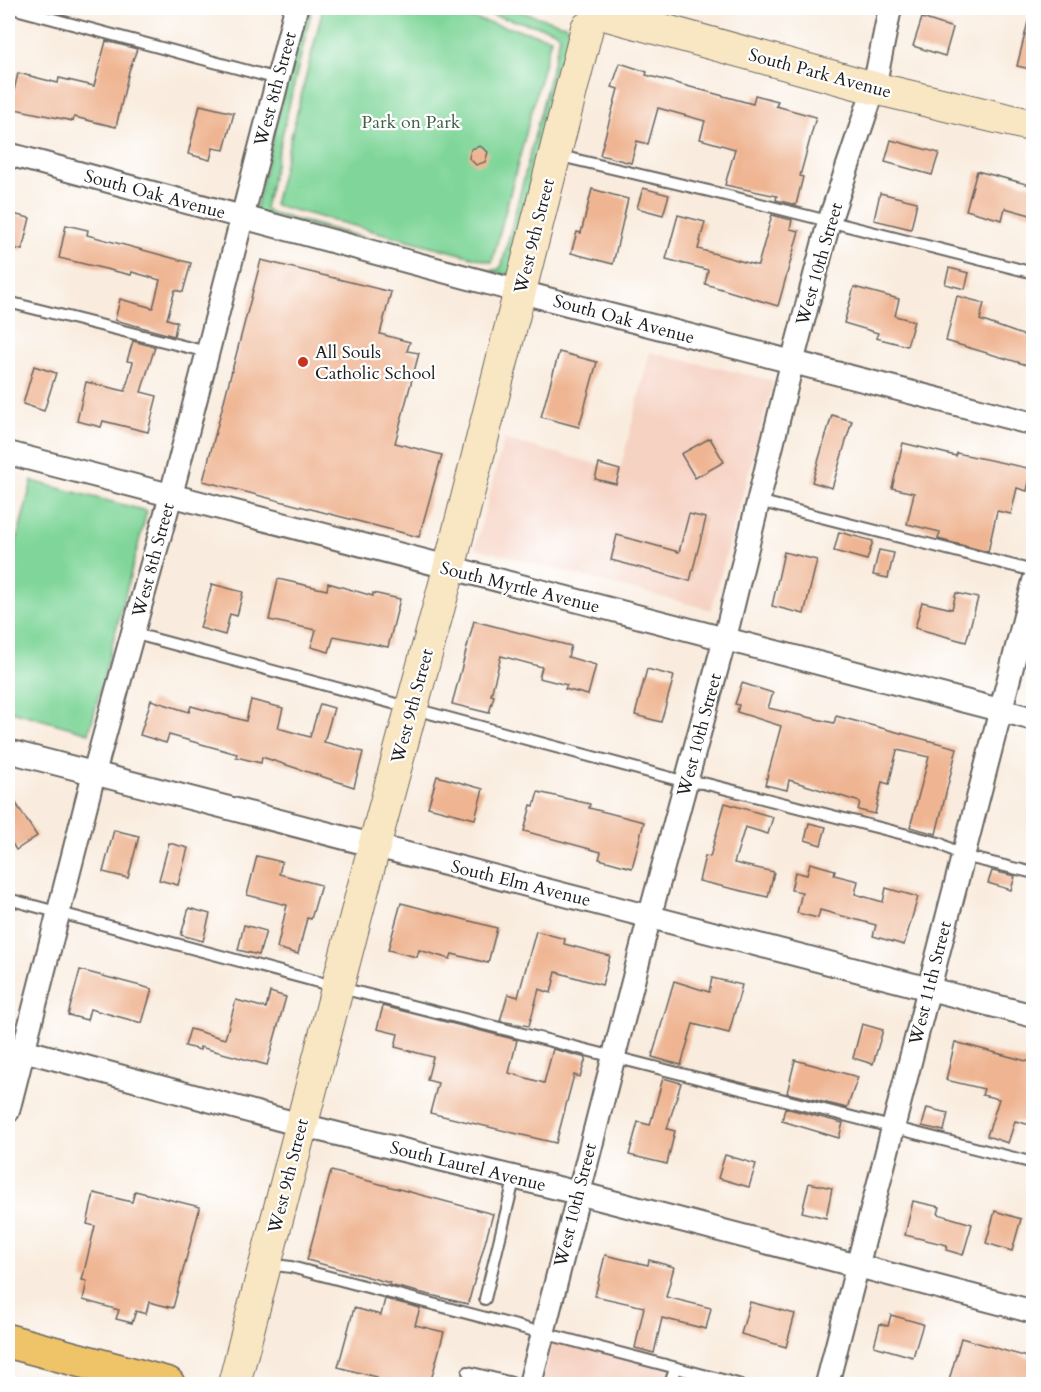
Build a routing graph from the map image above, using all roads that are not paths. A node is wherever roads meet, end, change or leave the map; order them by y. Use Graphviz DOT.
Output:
graph roads {
  1 [pos="12,8"];
  2 [pos="296,8"];
  3 [pos="890,8"];
  4 [pos="594,14"];
  5 [pos="278,79"];
  6 [pos="874,88"];
  7 [pos="1034,126"];
  8 [pos="8,154"];
  9 [pos="555,155"];
  10 [pos="242,218"];
  11 [pos="829,222"];
  12 [pos="1034,273"];
  13 [pos="520,292"];
  14 [pos="8,302"];
  15 [pos="207,352"];
  16 [pos="792,363"];
  17 [pos="1034,424"];
  18 [pos="8,453"];
  19 [pos="171,495"];
  20 [pos="758,501"];
  21 [pos="449,569"];
  22 [pos="1034,570"];
  23 [pos="1034,581"];
  24 [pos="132,633"];
  25 [pos="725,638"];
  26 [pos="411,710"];
  27 [pos="999,710"];
  28 [pos="1034,719"];
  29 [pos="8,751"];
  30 [pos="94,773"];
  31 [pos="686,782"];
  32 [pos="374,847"];
  33 [pos="963,856"];
  34 [pos="1034,873"];
  35 [pos="8,899"];
  36 [pos="58,912"];
  37 [pos="650,915"];
  38 [pos="337,987"];
  39 [pos="930,987"];
  40 [pos="1034,1016"];
  41 [pos="16,1048"];
  42 [pos="613,1057"];
  43 [pos="8,1111"];
  44 [pos="301,1125"];
  45 [pos="893,1128"];
  46 [pos="1034,1163"];
  47 [pos="515,1176"];
  48 [pos="578,1192"];
  49 [pos="265,1264"];
  50 [pos="857,1265"];
  51 [pos="485,1299"];
  52 [pos="1034,1312"];
  53 [pos="543,1335"];
  54 [pos="8,1341"];
  55 [pos="675,1369"];
  56 [pos="468,1372"];
  57 [pos="168,1384"];
  58 [pos="234,1384"];
  59 [pos="516,1384"];
  60 [pos="530,1384"];
  61 [pos="670,1384"];
  62 [pos="738,1384"];
  63 [pos="826,1384"];
  1 -- 5 [label="lane"];
  2 -- 5 [label="street, West 8th Street"];
  3 -- 6 [label="street, West 10th Street"];
  4 -- 6 [label="street, South Park Avenue"];
  4 -- 9 [label="street, West 9th Street"];
  5 -- 10 [label="street, West 8th Street"];
  6 -- 7 [label="street, South Park Avenue"];
  6 -- 11 [label="street, West 10th Street"];
  8 -- 10 [label="street, South Oak Avenue"];
  9 -- 11 [label="lane"];
  9 -- 13 [label="street, West 9th Street"];
  10 -- 13 [label="street, South Oak Avenue"];
  10 -- 15 [label="street, West 8th Street"];
  11 -- 12 [label="lane"];
  11 -- 16 [label="street, West 10th Street"];
  13 -- 16 [label="street, South Oak Avenue"];
  13 -- 21 [label="street, West 9th Street"];
  14 -- 15 [label="lane"];
  15 -- 19 [label="street, West 8th Street"];
  16 -- 17 [label="street, South Oak Avenue"];
  16 -- 20 [label="street, West 10th Street"];
  18 -- 19 [label="street, South Myrtle Avenue"];
  19 -- 21 [label="street, South Myrtle Avenue"];
  19 -- 24 [label="street, West 8th Street"];
  20 -- 22 [label="lane"];
  20 -- 25 [label="street, West 10th Street"];
  21 -- 25 [label="street, South Myrtle Avenue"];
  21 -- 26 [label="street, West 9th Street"];
  23 -- 27 [label="street, West 11th Street"];
  24 -- 26 [label="lane"];
  24 -- 30 [label="street, West 8th Street"];
  25 -- 27 [label="street, South Myrtle Avenue"];
  25 -- 31 [label="street, West 10th Street"];
  26 -- 31 [label="lane"];
  26 -- 32 [label="street, West 9th Street"];
  27 -- 28 [label="street, South Myrtle Avenue"];
  27 -- 33 [label="street, West 11th Street"];
  29 -- 30 [label="street, South Elm Avenue"];
  30 -- 32 [label="street, South Elm Avenue"];
  30 -- 36 [label="street, West 8th Street"];
  31 -- 33 [label="lane"];
  31 -- 37 [label="street, West 10th Street"];
  32 -- 37 [label="street, South Elm Avenue"];
  32 -- 38 [label="street, West 9th Street"];
  33 -- 34 [label="lane"];
  33 -- 39 [label="street, West 11th Street"];
  35 -- 36 [label="lane"];
  36 -- 38 [label="lane"];
  36 -- 41 [label="street, West 8th Street"];
  37 -- 39 [label="street, South Elm Avenue"];
  37 -- 42 [label="street, West 10th Street"];
  38 -- 42 [label="lane"];
  38 -- 44 [label="street, West 9th Street"];
  39 -- 40 [label="street, South Elm Avenue"];
  39 -- 45 [label="street, West 11th Street"];
  41 -- 43 [label="street, West 8th Street"];
  41 -- 44 [label="street, South Laurel Avenue"];
  42 -- 45 [label="lane"];
  42 -- 48 [label="street, West 10th Street"];
  44 -- 47 [label="street, South Laurel Avenue"];
  44 -- 49 [label="street, West 9th Street"];
  45 -- 46 [label="lane"];
  45 -- 50 [label="street, West 11th Street"];
  47 -- 48 [label="street, South Laurel Avenue"];
  47 -- 51 [label="lane"];
  48 -- 50 [label="street, South Laurel Avenue"];
  48 -- 53 [label="street, West 10th Street"];
  49 -- 53 [label="lane"];
  49 -- 58 [label="street, West 9th Street"];
  50 -- 52 [label="street, South Laurel Avenue"];
  50 -- 63 [label="street, West 11th Street"];
  53 -- 55 [label="lane"];
  53 -- 60 [label="street, West 10th Street"];
  54 -- 57 [label="main road"];
  55 -- 61 [label="lane"];
  55 -- 62 [label="lane"];
  56 -- 59 [label="lane"];
}
